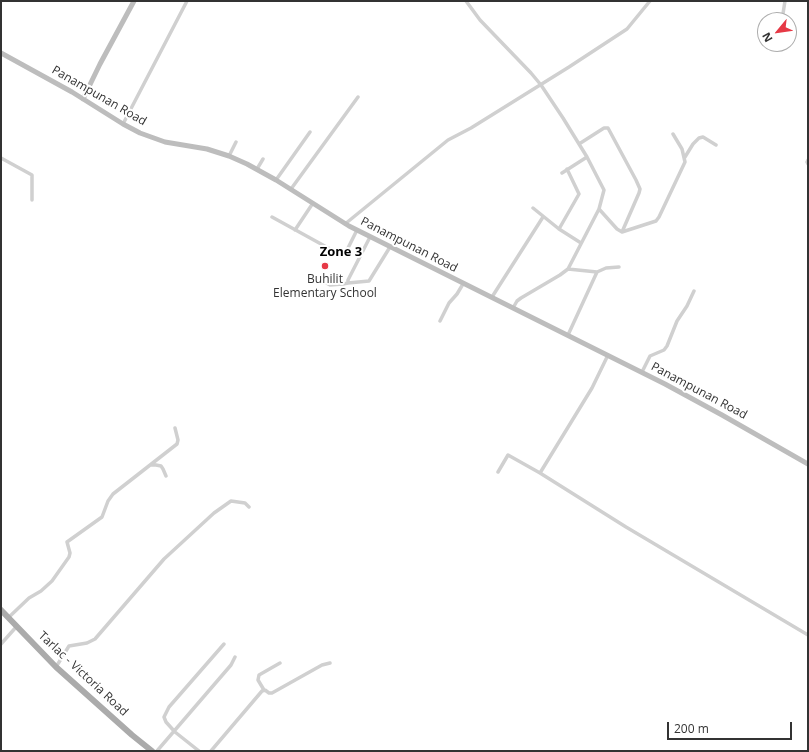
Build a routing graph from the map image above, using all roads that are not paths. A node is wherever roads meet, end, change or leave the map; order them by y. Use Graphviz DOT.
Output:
graph roads {
  1 [pos="134,1"];
  2 [pos="187,1"];
  3 [pos="466,1"];
  4 [pos="650,1"];
  5 [pos="785,1"];
  6 [pos="783,12"];
  7 [pos="1,53"];
  8 [pos="541,85"];
  9 [pos="358,97"];
  10 [pos="83,99"];
  11 [pos="123,124"];
  12 [pos="310,132"];
  13 [pos="673,134"];
  14 [pos="236,142"];
  15 [pos="579,144"];
  16 [pos="716,144"];
  17 [pos="229,156"];
  18 [pos="587,157"];
  19 [pos="684,157"];
  20 [pos="1,158"];
  21 [pos="263,159"];
  22 [pos="808,160"];
  23 [pos="808,164"];
  24 [pos="257,169"];
  25 [pos="567,169"];
  26 [pos="562,173"];
  27 [pos="276,180"];
  28 [pos="291,189"];
  29 [pos="32,200"];
  30 [pos="312,203"];
  31 [pos="533,208"];
  32 [pos="598,209"];
  33 [pos="272,217"];
  34 [pos="543,217"];
  35 [pos="345,224"];
  36 [pos="559,229"];
  37 [pos="295,230"];
  38 [pos="357,230"];
  39 [pos="622,232"];
  40 [pos="370,237"];
  41 [pos="581,243"];
  42 [pos="390,247"];
  43 [pos="619,267"];
  44 [pos="568,269"];
  45 [pos="597,272"];
  46 [pos="316,278"];
  47 [pos="348,283"];
  48 [pos="463,284"];
  49 [pos="694,291"];
  50 [pos="492,297"];
  51 [pos="513,308"];
  52 [pos="440,321"];
  53 [pos="568,335"];
  54 [pos="608,355"];
  55 [pos="642,372"];
  56 [pos="175,428"];
  57 [pos="808,464"];
  58 [pos="149,465"];
  59 [pos="498,472"];
  60 [pos="540,473"];
  61 [pos="166,476"];
  62 [pos="249,507"];
  63 [pos="1,610"];
  64 [pos="8,618"];
  65 [pos="17,626"];
  66 [pos="808,635"];
  67 [pos="1,644"];
  68 [pos="224,644"];
  69 [pos="235,657"];
  70 [pos="280,663"];
  71 [pos="330,663"];
  72 [pos="56,667"];
  73 [pos="264,690"];
  74 [pos="175,732"];
  75 [pos="152,751"];
  76 [pos="157,751"];
  77 [pos="199,751"];
  78 [pos="211,751"];
  1 -- 10 [label="street"];
  2 -- 11 [label="street"];
  3 -- 8 [label="street"];
  4 -- 8 [label="street"];
  5 -- 6 [label="street"];
  7 -- 10 [label="street, Panampunan Road"];
  8 -- 15 [label="street"];
  8 -- 35 [label="street"];
  9 -- 28 [label="street"];
  10 -- 11 [label="street, Panampunan Road"];
  11 -- 17 [label="street, Panampunan Road"];
  12 -- 27 [label="street"];
  13 -- 19 [label="street"];
  14 -- 17 [label="street"];
  15 -- 18 [label="street"];
  15 -- 39 [label="street"];
  16 -- 19 [label="street"];
  17 -- 24 [label="street, Panampunan Road"];
  18 -- 25 [label="street"];
  18 -- 32 [label="street"];
  19 -- 39 [label="street"];
  20 -- 29 [label="street"];
  21 -- 24 [label="street"];
  22 -- 23 [label="street"];
  24 -- 27 [label="street, Panampunan Road"];
  25 -- 26 [label="street"];
  25 -- 36 [label="street"];
  27 -- 28 [label="street, Panampunan Road"];
  28 -- 30 [label="street, Panampunan Road"];
  30 -- 35 [label="street, Panampunan Road"];
  30 -- 37 [label="street"];
  31 -- 34 [label="street"];
  32 -- 39 [label="street"];
  32 -- 41 [label="street"];
  33 -- 37 [label="street"];
  34 -- 36 [label="street"];
  34 -- 50 [label="street"];
  35 -- 38 [label="street, Panampunan Road"];
  36 -- 41 [label="street"];
  37 -- 38 [label="street"];
  38 -- 40 [label="street, Panampunan Road"];
  40 -- 42 [label="street, Panampunan Road"];
  40 -- 47 [label="street"];
  41 -- 44 [label="street"];
  42 -- 47 [label="street"];
  42 -- 48 [label="street, Panampunan Road"];
  43 -- 45 [label="street"];
  44 -- 45 [label="street"];
  44 -- 51 [label="street"];
  45 -- 53 [label="street"];
  46 -- 47 [label="street"];
  48 -- 50 [label="street, Panampunan Road"];
  48 -- 52 [label="street"];
  49 -- 55 [label="street"];
  50 -- 51 [label="street, Panampunan Road"];
  51 -- 53 [label="street, Panampunan Road"];
  53 -- 54 [label="street, Panampunan Road"];
  54 -- 55 [label="street, Panampunan Road"];
  54 -- 60 [label="street"];
  55 -- 57 [label="street, Panampunan Road"];
  56 -- 58 [label="street"];
  58 -- 61 [label="street"];
  58 -- 64 [label="street"];
  59 -- 60 [label="street"];
  60 -- 66 [label="street"];
  62 -- 72 [label="street"];
  63 -- 64 [label="main road, Tarlac - Victoria Road"];
  64 -- 65 [label="main road, Tarlac - Victoria Road"];
  65 -- 67 [label="street"];
  65 -- 72 [label="main road, Tarlac - Victoria Road"];
  68 -- 74 [label="street"];
  69 -- 74 [label="street"];
  70 -- 73 [label="street"];
  71 -- 73 [label="street"];
  72 -- 75 [label="main road, Tarlac - Victoria Road"];
  73 -- 78 [label="street"];
  74 -- 76 [label="street"];
  74 -- 77 [label="street"];
}
